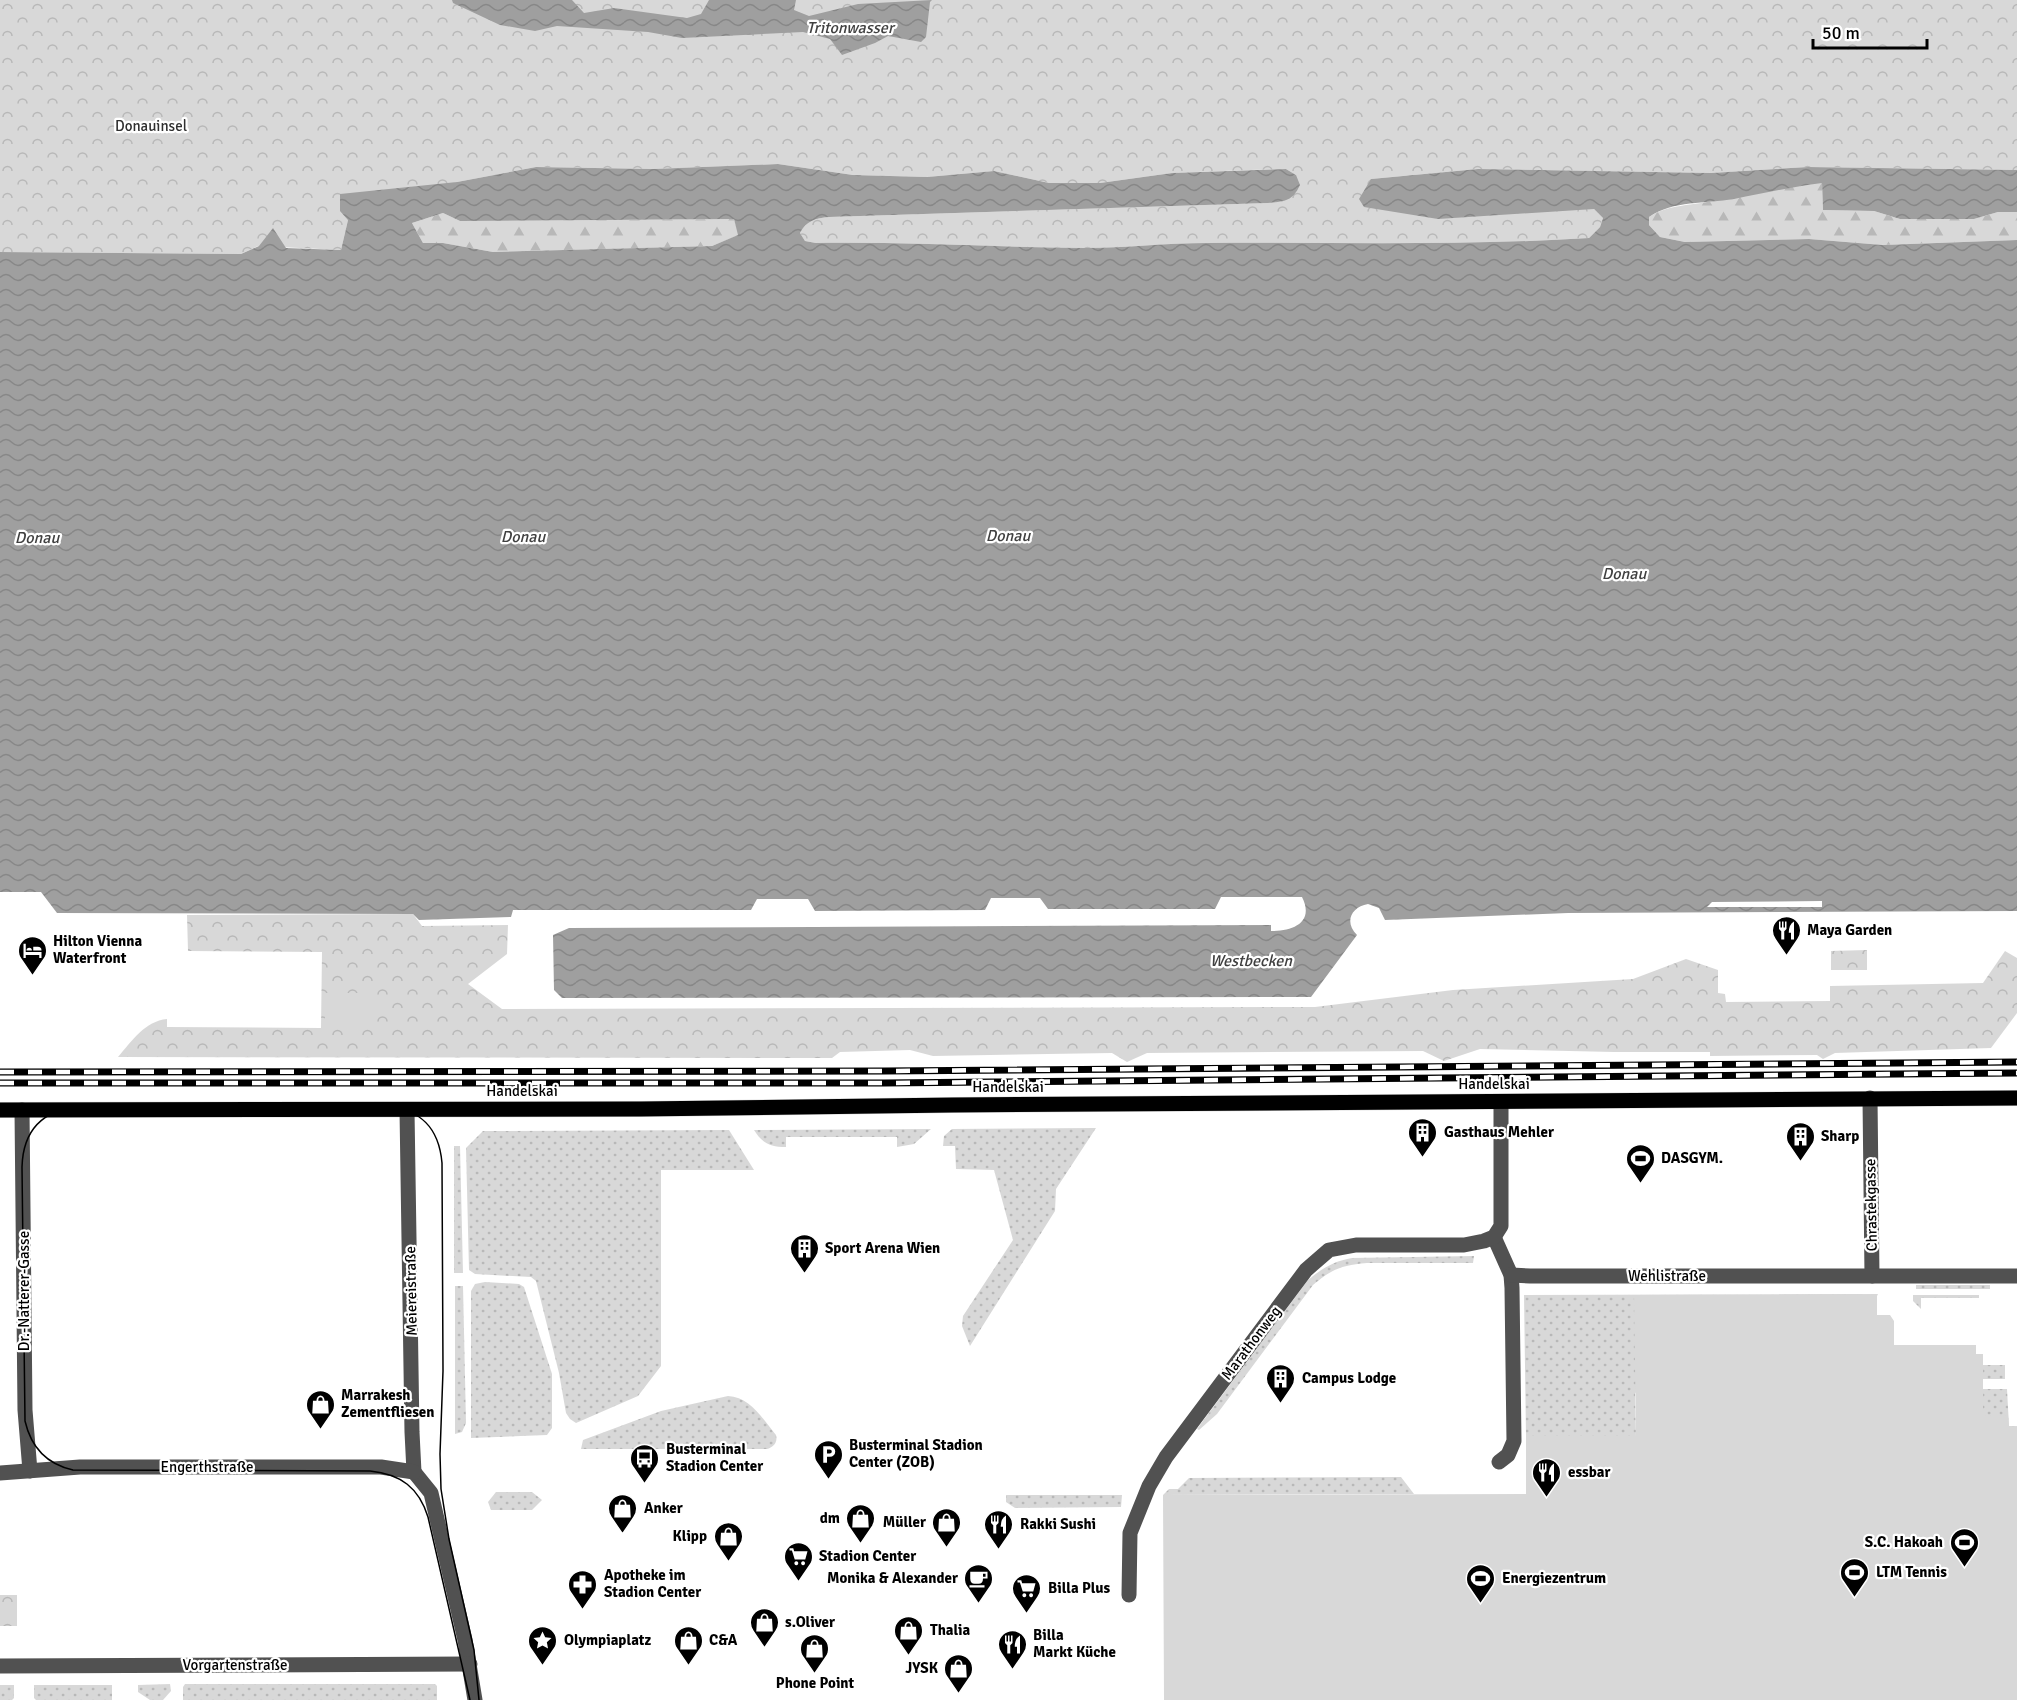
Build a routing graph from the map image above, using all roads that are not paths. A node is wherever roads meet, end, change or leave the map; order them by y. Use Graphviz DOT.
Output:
graph roads {
  1 [pos="1870,1098"];
  2 [pos="2017,1098"];
  3 [pos="1501,1102"];
  4 [pos="0,1110"];
  5 [pos="22,1110"];
  6 [pos="407,1110"];
  7 [pos="1494,1237"];
  8 [pos="1511,1275"];
  9 [pos="1872,1276"];
  10 [pos="2017,1276"];
  11 [pos="1499,1462"];
  12 [pos="30,1471"];
  13 [pos="414,1472"];
  14 [pos="0,1473"];
  15 [pos="1129,1595"];
  16 [pos="470,1664"];
  17 [pos="0,1666"];
  18 [pos="476,1700"];
  1 -- 2 [label="main road, Handelskai"];
  1 -- 3 [label="main road, Handelskai"];
  1 -- 9 [label="street, Chrastekgasse"];
  3 -- 6 [label="main road, Handelskai"];
  3 -- 7 [label="street"];
  4 -- 5 [label="main road, Handelskai"];
  5 -- 6 [label="main road, Handelskai"];
  5 -- 12 [label="street, Dr.-Natterer-Gasse"];
  6 -- 13 [label="street, Meiereistraße"];
  7 -- 8 [label="street"];
  7 -- 15 [label="street, Marathonweg"];
  8 -- 9 [label="street, Wehlistraße"];
  8 -- 11 [label="street"];
  9 -- 10 [label="street, Wehlistraße"];
  12 -- 13 [label="street, Engerthstraße"];
  12 -- 14 [label="street, Engerthstraße"];
  13 -- 16 [label="street"];
  16 -- 17 [label="street, Vorgartenstraße"];
  16 -- 18 [label="street"];
}
